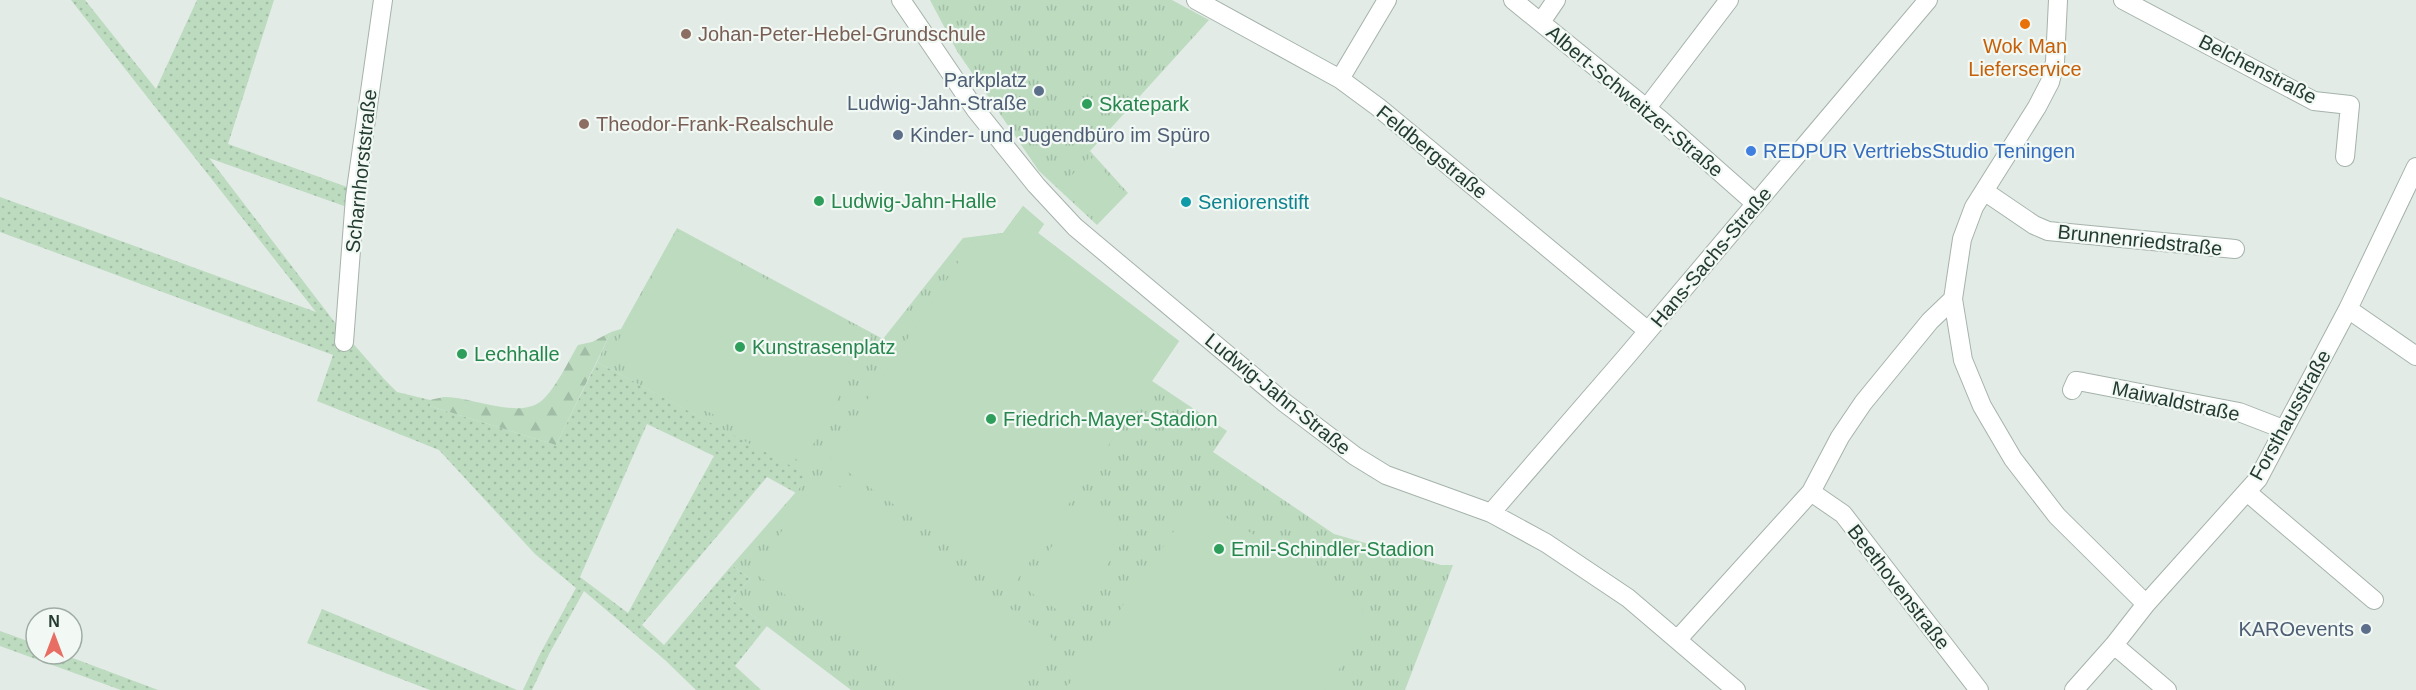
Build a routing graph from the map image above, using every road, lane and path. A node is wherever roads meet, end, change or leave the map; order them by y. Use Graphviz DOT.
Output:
graph roads {
  1 [pos="383,0"];
  2 [pos="901,0"];
  3 [pos="1196,0"];
  4 [pos="1387,0"];
  5 [pos="1513,0"];
  6 [pos="1556,0"];
  7 [pos="1729,0"];
  8 [pos="1929,0"];
  9 [pos="2058,0"];
  10 [pos="2122,0"];
  11 [pos="1541,22"];
  12 [pos="1340,79"];
  13 [pos="1646,109"];
  14 [pos="2345,157"];
  15 [pos="2416,167"];
  16 [pos="1984,191"];
  17 [pos="2409,202"];
  18 [pos="1756,204"];
  19 [pos="2235,249"];
  20 [pos="1953,299"];
  21 [pos="2348,309"];
  22 [pos="1648,332"];
  23 [pos="344,342"];
  24 [pos="2416,356"];
  25 [pos="2072,390"];
  26 [pos="2283,429"];
  27 [pos="1811,492"];
  28 [pos="2247,492"];
  29 [pos="1491,513"];
  30 [pos="2374,600"];
  31 [pos="2146,604"];
  32 [pos="1678,639"];
  33 [pos="2114,645"];
  34 [pos="1736,690"];
  35 [pos="1979,690"];
  36 [pos="2074,690"];
  37 [pos="2167,690"];
  1 -- 23 [label="street, Scharnhorststraße"];
  2 -- 29 [label="street, Ludwig-Jahn-Straße"];
  3 -- 12 [label="street, Feldbergstraße"];
  4 -- 12 [label="street"];
  5 -- 11 [label="street, Albert-Schweitzer-Straße"];
  6 -- 11 [label="street"];
  7 -- 13 [label="street"];
  8 -- 18 [label="street, Hans-Sachs-Straße"];
  9 -- 16 [label="street"];
  10 -- 14 [label="street, Belchenstraße"];
  11 -- 13 [label="street, Albert-Schweitzer-Straße"];
  12 -- 22 [label="street, Feldbergstraße"];
  13 -- 18 [label="street, Albert-Schweitzer-Straße"];
  15 -- 17 [label="street, Forsthausstraße"];
  16 -- 19 [label="street, Brunnenriedstraße"];
  16 -- 20 [label="street"];
  17 -- 21 [label="street, Forsthausstraße"];
  18 -- 22 [label="street, Hans-Sachs-Straße"];
  20 -- 27 [label="street"];
  20 -- 31 [label="street"];
  21 -- 24 [label="street"];
  21 -- 26 [label="street, Forsthausstraße"];
  22 -- 29 [label="street, Hans-Sachs-Straße"];
  25 -- 26 [label="street, Maiwaldstraße"];
  26 -- 28 [label="street, Forsthausstraße"];
  27 -- 32 [label="street"];
  27 -- 35 [label="street, Beethovenstraße"];
  28 -- 30 [label="street"];
  28 -- 31 [label="street, Forsthausstraße"];
  29 -- 32 [label="street, Ludwig-Jahn-Straße"];
  31 -- 33 [label="street, Forsthausstraße"];
  32 -- 34 [label="street, Ludwig-Jahn-Straße"];
  33 -- 36 [label="street, Forsthausstraße"];
  33 -- 37 [label="street"];
}
